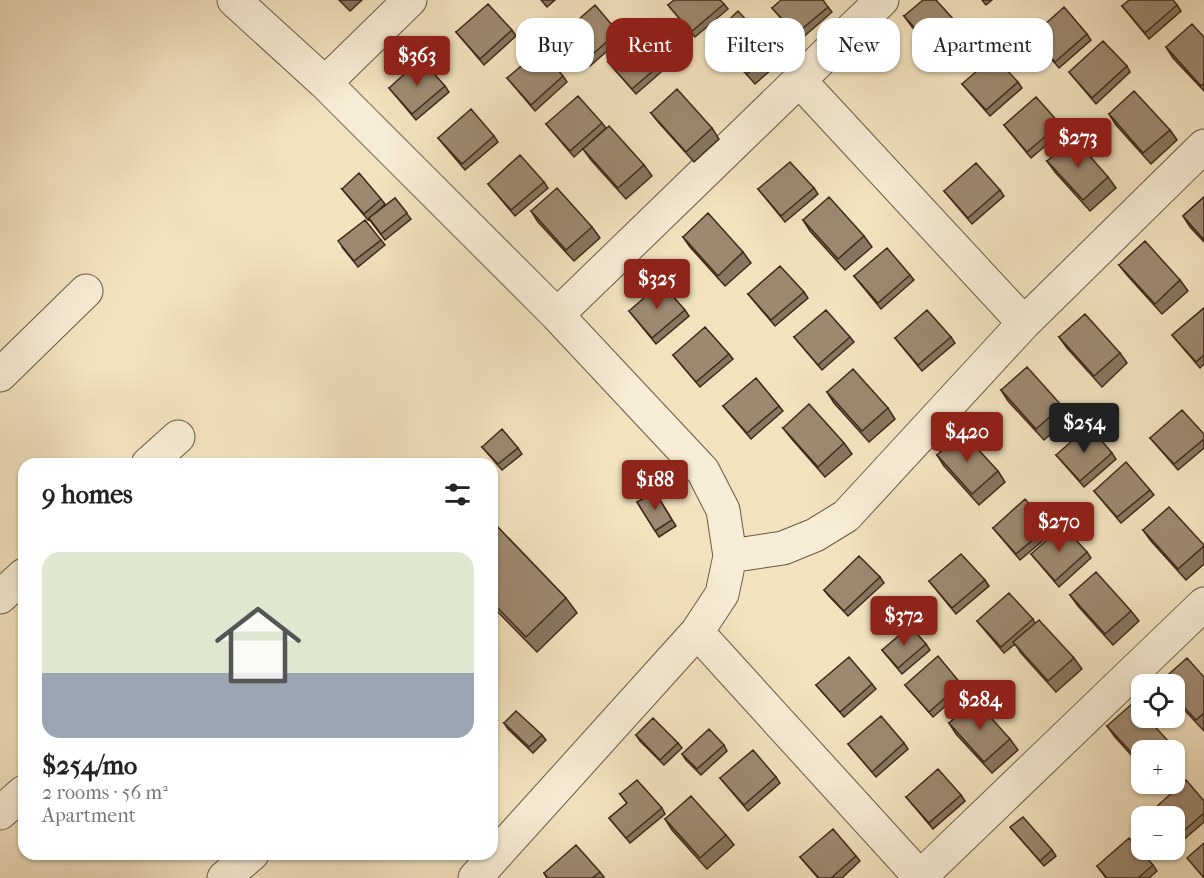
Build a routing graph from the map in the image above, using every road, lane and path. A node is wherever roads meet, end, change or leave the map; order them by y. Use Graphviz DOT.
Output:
graph roads {
  1 [pos="234,0"];
  2 [pos="410,0"];
  3 [pos="882,0"];
  4 [pos="800,80"];
  5 [pos="325,83"];
  6 [pos="1204,147"];
  7 [pos="86,291"];
  8 [pos="557,315"];
  9 [pos="1024,323"];
  10 [pos="0,375"];
  11 [pos="178,437"];
  12 [pos="155,458"];
  13 [pos="730,556"];
  14 [pos="18,580"];
  15 [pos="0,597"];
  16 [pos="1204,604"];
  17 [pos="697,632"];
  18 [pos="18,797"];
  19 [pos="0,813"];
  20 [pos="498,856"];
  21 [pos="245,860"];
  22 [pos="494,860"];
  23 [pos="479,877"];
  24 [pos="224,878"];
  25 [pos="921,878"];
  1 -- 5 [label="street"];
  2 -- 5 [label="street"];
  3 -- 4 [label="street"];
  4 -- 8 [label="street"];
  4 -- 9 [label="street"];
  5 -- 8 [label="street"];
  6 -- 9 [label="street"];
  7 -- 10 [label="street"];
  8 -- 13 [label="street"];
  9 -- 13 [label="street"];
  11 -- 12 [label="street"];
  13 -- 17 [label="street"];
  14 -- 15 [label="street"];
  16 -- 25 [label="street"];
  17 -- 20 [label="street"];
  17 -- 25 [label="street"];
  18 -- 19 [label="street"];
  21 -- 24 [label="street"];
  22 -- 23 [label="street"];
}
